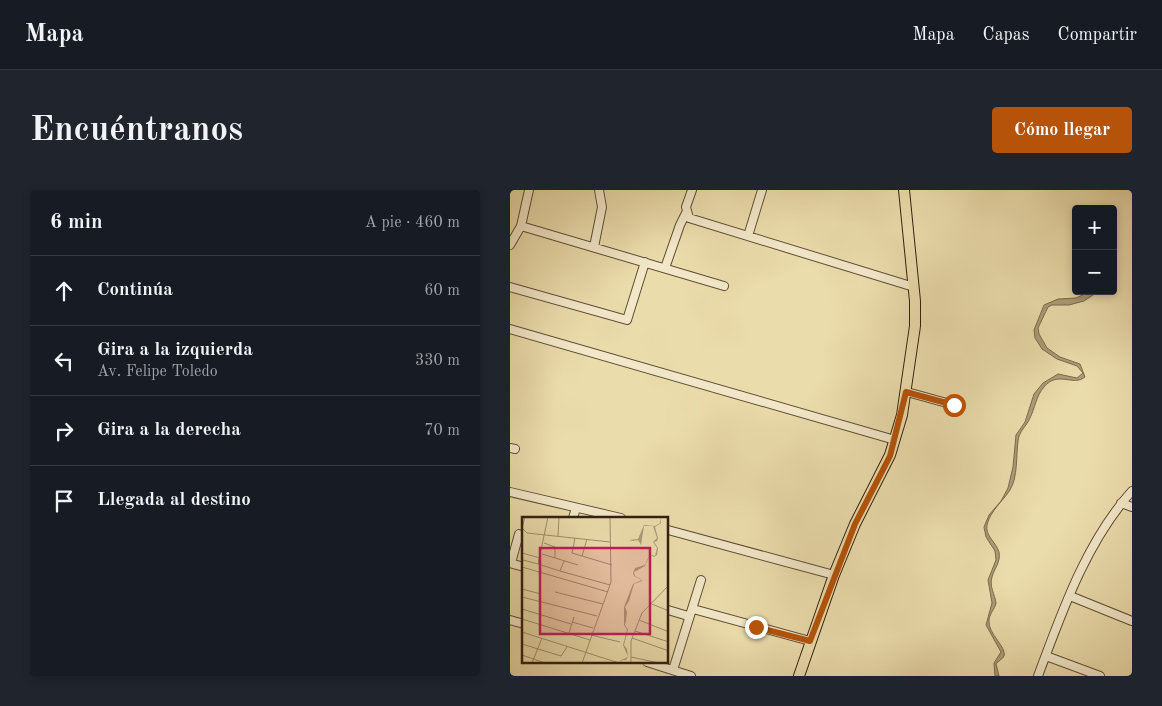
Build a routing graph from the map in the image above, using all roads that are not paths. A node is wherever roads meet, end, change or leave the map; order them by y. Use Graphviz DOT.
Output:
graph roads {
  1 [pos="529,190"];
  2 [pos="599,190"];
  3 [pos="692,190"];
  4 [pos="762,190"];
  5 [pos="904,190"];
  6 [pos="686,213"];
  7 [pos="521,226"];
  8 [pos="748,236"];
  9 [pos="510,245"];
  10 [pos="594,247"];
  11 [pos="645,262"];
  12 [pos="665,268"];
  13 [pos="724,286"];
  14 [pos="510,287"];
  15 [pos="914,287"];
  16 [pos="510,329"];
  17 [pos="906,392"];
  18 [pos="954,405"];
  19 [pos="895,440"];
  20 [pos="1132,491"];
  21 [pos="510,492"];
  22 [pos="1121,503"];
  23 [pos="1132,507"];
  24 [pos="576,508"];
  25 [pos="573,517"];
  26 [pos="616,517"];
  27 [pos="669,530"];
  28 [pos="519,534"];
  29 [pos="511,563"];
  30 [pos="834,575"];
  31 [pos="701,580"];
  32 [pos="1070,596"];
  33 [pos="693,609"];
  34 [pos="669,610"];
  35 [pos="688,616"];
  36 [pos="1132,621"];
  37 [pos="810,641"];
  38 [pos="1046,656"];
  39 [pos="650,663"];
  40 [pos="673,670"];
  41 [pos="691,676"];
  42 [pos="799,676"];
  43 [pos="1038,676"];
  44 [pos="1100,676"];
  1 -- 7 [label="street"];
  2 -- 10 [label="street"];
  3 -- 6 [label="street"];
  4 -- 8 [label="street"];
  5 -- 15 [label="main road"];
  6 -- 8 [label="street"];
  6 -- 12 [label="street"];
  7 -- 9 [label="street"];
  7 -- 10 [label="street"];
  8 -- 15 [label="street"];
  10 -- 11 [label="street"];
  11 -- 12 [label="street"];
  11 -- 14 [label="street"];
  12 -- 13 [label="street"];
  15 -- 17 [label="main road"];
  16 -- 19 [label="street"];
  17 -- 18 [label="street"];
  17 -- 19 [label="main road"];
  19 -- 30 [label="main road"];
  20 -- 22 [label="street"];
  21 -- 24 [label="street"];
  22 -- 23 [label="street"];
  22 -- 32 [label="street"];
  24 -- 25 [label="street"];
  24 -- 26 [label="street"];
  27 -- 30 [label="street"];
  28 -- 29 [label="street"];
  30 -- 37 [label="main road"];
  31 -- 33 [label="street"];
  32 -- 36 [label="street"];
  32 -- 38 [label="street"];
  33 -- 35 [label="street"];
  33 -- 37 [label="street"];
  34 -- 35 [label="street"];
  35 -- 40 [label="street"];
  37 -- 42 [label="main road"];
  38 -- 43 [label="street"];
  38 -- 44 [label="street"];
  39 -- 40 [label="street"];
  40 -- 41 [label="street"];
}
